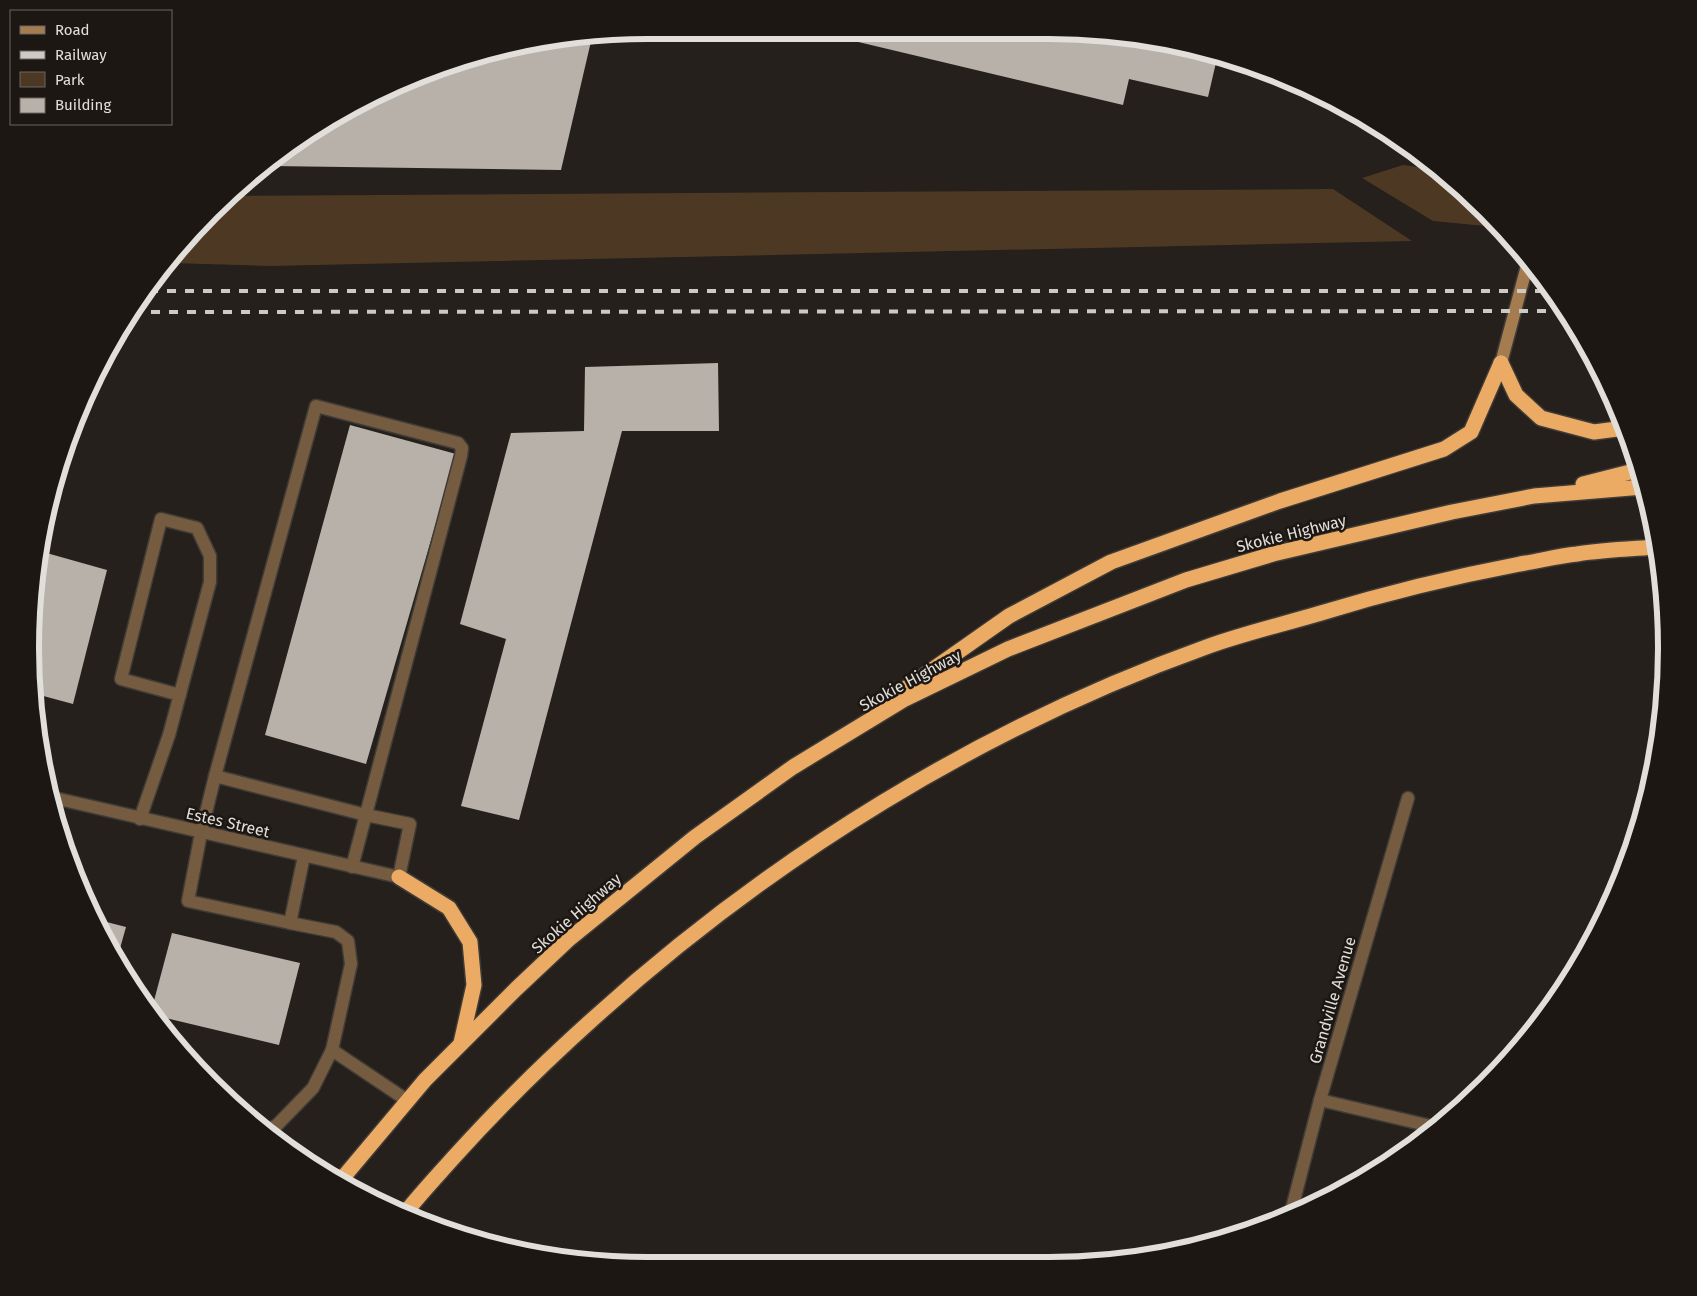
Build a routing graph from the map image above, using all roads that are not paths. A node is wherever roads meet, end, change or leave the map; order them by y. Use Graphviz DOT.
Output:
graph roads {
  1 [pos="1526,270"];
  2 [pos="1501,363"];
  3 [pos="1617,429"];
  4 [pos="1632,472"];
  5 [pos="1636,487"];
  6 [pos="1534,496"];
  7 [pos="1650,548"];
  8 [pos="180,695"];
  9 [pos="793,767"];
  10 [pos="215,776"];
  11 [pos="1408,798"];
  12 [pos="58,800"];
  13 [pos="366,815"];
  14 [pos="140,819"];
  15 [pos="201,833"];
  16 [pos="304,856"];
  17 [pos="352,866"];
  18 [pos="399,877"];
  19 [pos="290,923"];
  20 [pos="461,1043"];
  21 [pos="332,1050"];
  22 [pos="1320,1100"];
  23 [pos="408,1101"];
  24 [pos="1427,1125"];
  25 [pos="272,1127"];
  26 [pos="343,1176"];
  27 [pos="1293,1206"];
  28 [pos="409,1208"];
  1 -- 2 [label="street"];
  2 -- 3 [label="highway"];
  2 -- 9 [label="highway"];
  4 -- 6 [label="highway"];
  5 -- 6 [label="highway, Skokie Highway"];
  6 -- 9 [label="highway, Skokie Highway"];
  7 -- 28 [label="highway"];
  8 -- 8 [label="street"];
  8 -- 14 [label="street"];
  9 -- 20 [label="highway, Skokie Highway"];
  10 -- 13 [label="street"];
  10 -- 13 [label="street"];
  10 -- 15 [label="street"];
  11 -- 22 [label="street, Grandville Avenue"];
  12 -- 14 [label="street, Estes Street"];
  13 -- 17 [label="street"];
  13 -- 18 [label="street"];
  14 -- 15 [label="street, Estes Street"];
  15 -- 16 [label="street, Estes Street"];
  15 -- 19 [label="street"];
  16 -- 17 [label="street, Estes Street"];
  16 -- 19 [label="street"];
  17 -- 18 [label="street, Estes Street"];
  18 -- 20 [label="highway"];
  19 -- 21 [label="street"];
  20 -- 23 [label="highway, Skokie Highway"];
  21 -- 23 [label="street"];
  21 -- 25 [label="street"];
  22 -- 24 [label="street"];
  22 -- 27 [label="street, Grandville Avenue"];
  23 -- 26 [label="highway, Skokie Highway"];
}
